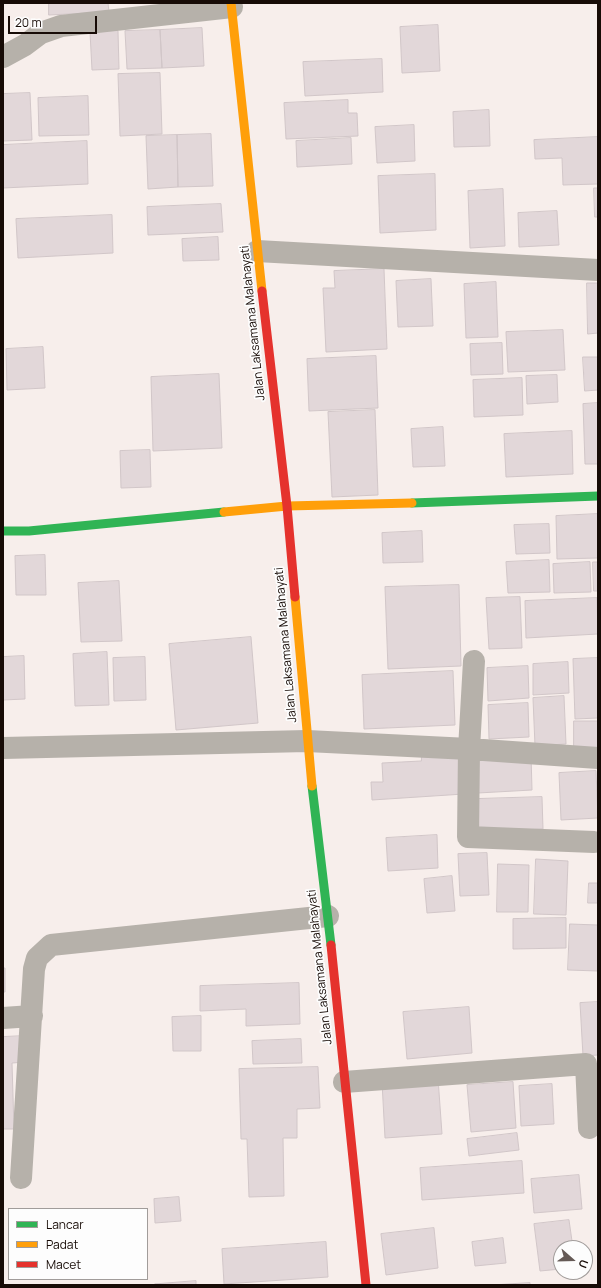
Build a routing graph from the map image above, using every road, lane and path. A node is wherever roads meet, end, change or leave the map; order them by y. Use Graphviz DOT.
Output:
graph roads {
  1 [pos="231,5"];
  2 [pos="3,57"];
  3 [pos="257,250"];
  4 [pos="598,270"];
  5 [pos="598,496"];
  6 [pos="287,506"];
  7 [pos="3,531"];
  8 [pos="474,662"];
  9 [pos="307,741"];
  10 [pos="3,748"];
  11 [pos="469,749"];
  12 [pos="598,758"];
  13 [pos="594,842"];
  14 [pos="328,916"];
  15 [pos="32,1016"];
  16 [pos="3,1018"];
  17 [pos="344,1082"];
  18 [pos="588,1128"];
  19 [pos="21,1178"];
  20 [pos="366,1285"];
  1 -- 2 [label="street"];
  1 -- 3 [label="main road, Jalan Laksamana Malahayati"];
  3 -- 4 [label="street"];
  3 -- 6 [label="main road, Jalan Laksamana Malahayati"];
  5 -- 6 [label="main road"];
  6 -- 7 [label="main road"];
  6 -- 9 [label="main road, Jalan Laksamana Malahayati"];
  8 -- 11 [label="street"];
  9 -- 10 [label="street"];
  9 -- 11 [label="street"];
  9 -- 14 [label="main road, Jalan Laksamana Malahayati"];
  11 -- 12 [label="street"];
  11 -- 13 [label="street"];
  14 -- 15 [label="street"];
  14 -- 17 [label="main road, Jalan Laksamana Malahayati"];
  15 -- 16 [label="street"];
  15 -- 19 [label="street"];
  17 -- 18 [label="street"];
  17 -- 20 [label="main road, Jalan Laksamana Malahayati"];
}
